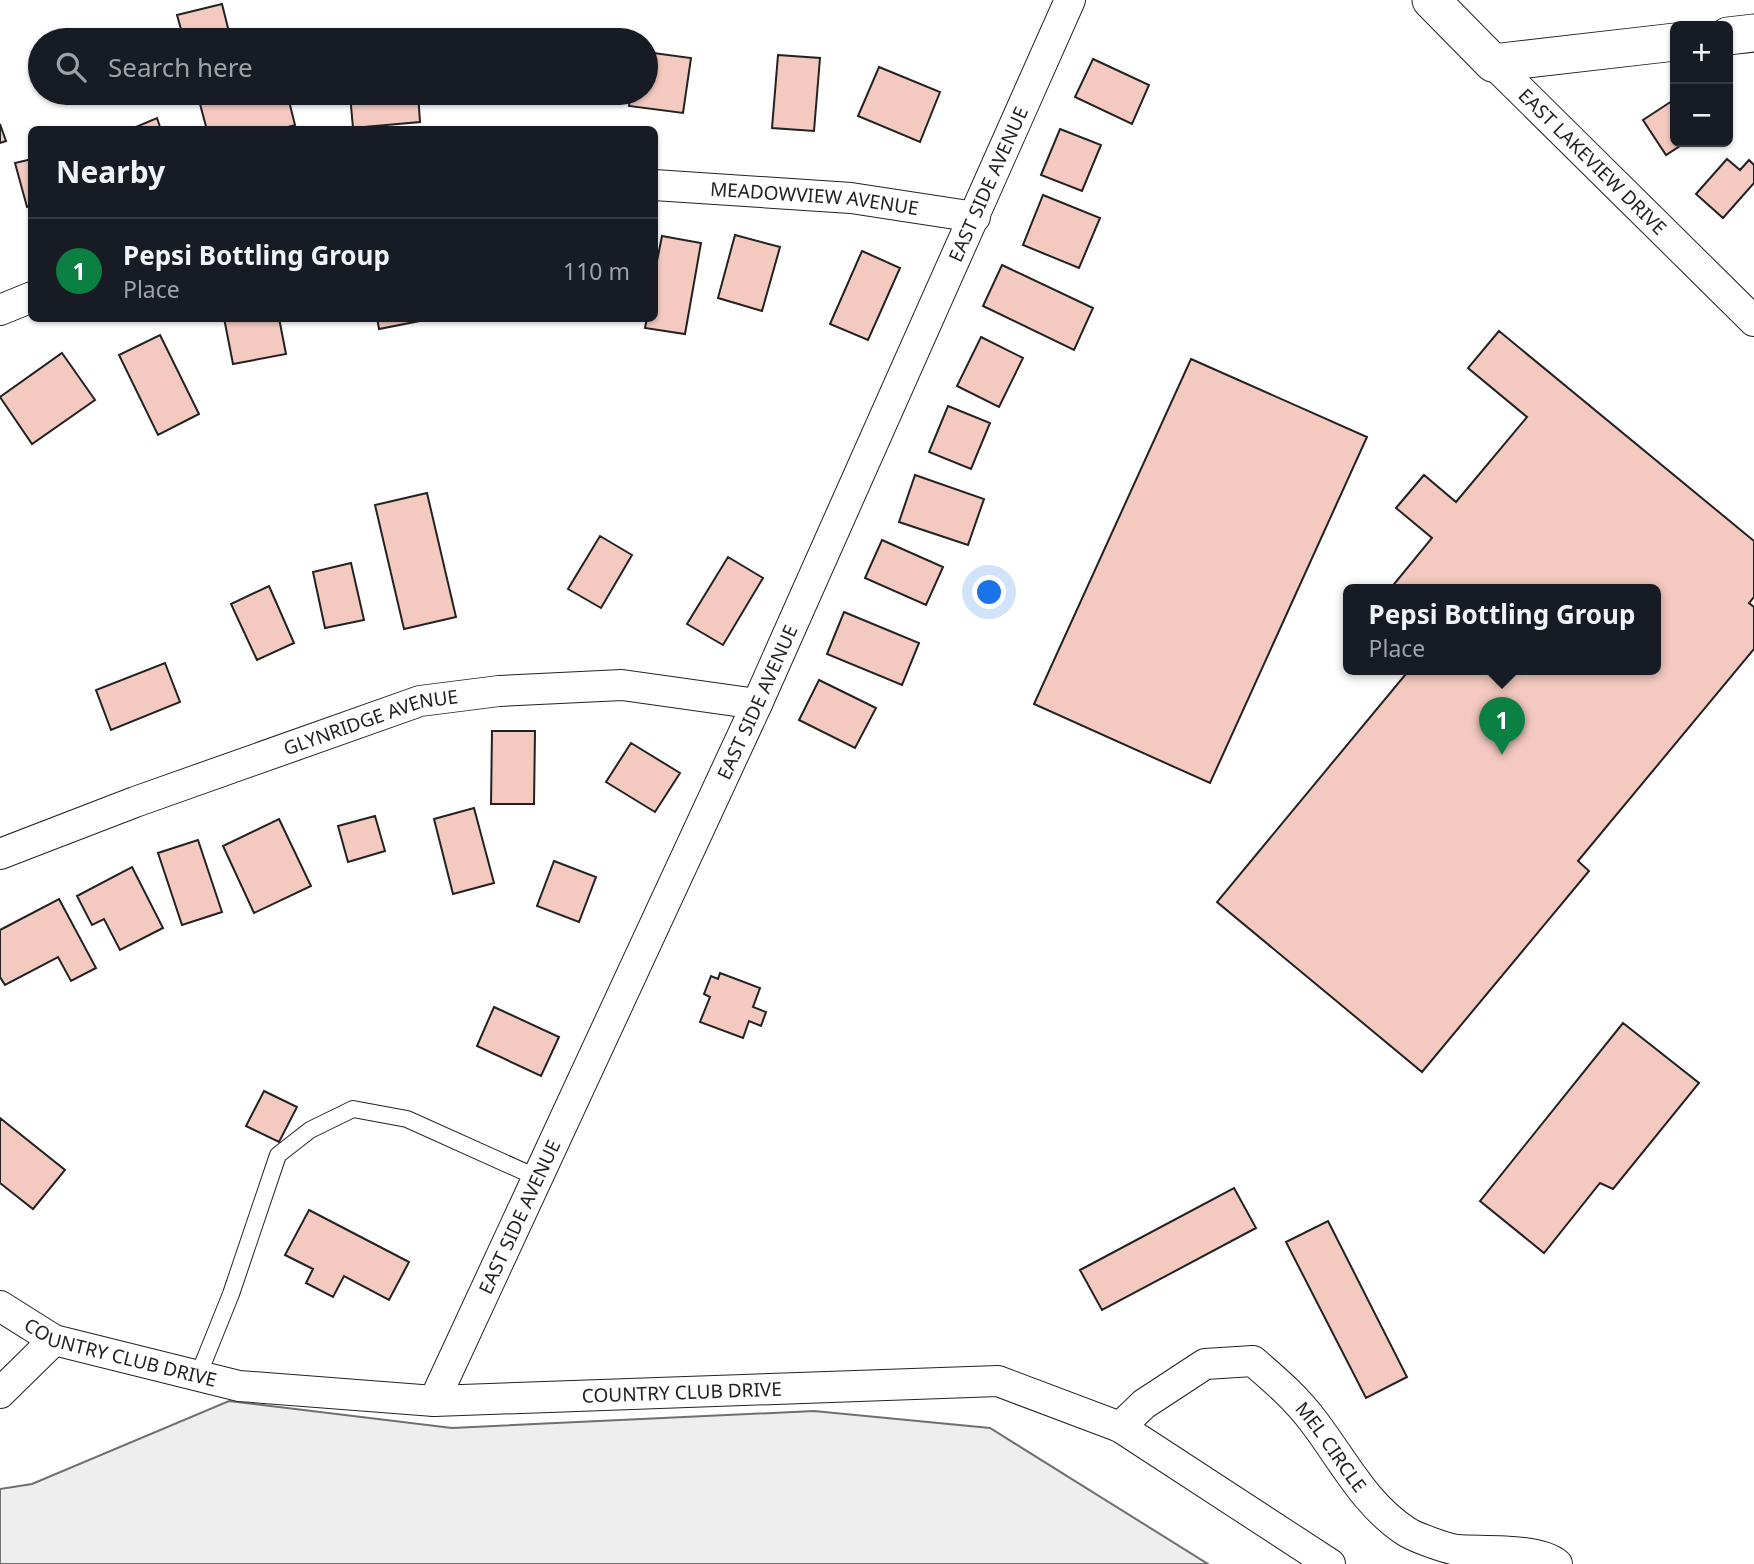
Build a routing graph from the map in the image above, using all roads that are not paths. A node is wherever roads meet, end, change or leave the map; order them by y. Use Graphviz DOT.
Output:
graph roads {
  1 [pos="1070,0"];
  2 [pos="1431,0"];
  3 [pos="1754,33"];
  4 [pos="1733,35"];
  5 [pos="1670,43"];
  6 [pos="1493,63"];
  7 [pos="658,185"];
  8 [pos="975,217"];
  9 [pos="28,299"];
  10 [pos="0,310"];
  11 [pos="1754,321"];
  12 [pos="757,704"];
  13 [pos="0,854"];
  14 [pos="538,1178"];
  15 [pos="0,1306"];
  16 [pos="54,1340"];
  17 [pos="198,1376"];
  18 [pos="0,1393"];
  19 [pos="434,1401"];
  20 [pos="1119,1427"];
  21 [pos="1330,1564"];
  22 [pos="1557,1564"];
  1 -- 8 [label="street, EAST SIDE AVENUE"];
  2 -- 6 [label="street, EAST LAKEVIEW DRIVE"];
  3 -- 4 [label="street"];
  5 -- 6 [label="street"];
  6 -- 11 [label="street, EAST LAKEVIEW DRIVE"];
  7 -- 8 [label="street, MEADOWVIEW AVENUE"];
  8 -- 12 [label="street, EAST SIDE AVENUE"];
  9 -- 10 [label="street"];
  12 -- 13 [label="street, GLYNRIDGE AVENUE"];
  12 -- 14 [label="street, EAST SIDE AVENUE"];
  14 -- 17 [label="lane"];
  14 -- 19 [label="street, EAST SIDE AVENUE"];
  15 -- 16 [label="street, COUNTRY CLUB DRIVE"];
  16 -- 17 [label="street, COUNTRY CLUB DRIVE"];
  16 -- 18 [label="street"];
  17 -- 19 [label="street, COUNTRY CLUB DRIVE"];
  19 -- 20 [label="street, COUNTRY CLUB DRIVE"];
  20 -- 21 [label="street, COUNTRY CLUB DRIVE"];
  20 -- 22 [label="street, MEL CIRCLE"];
}
